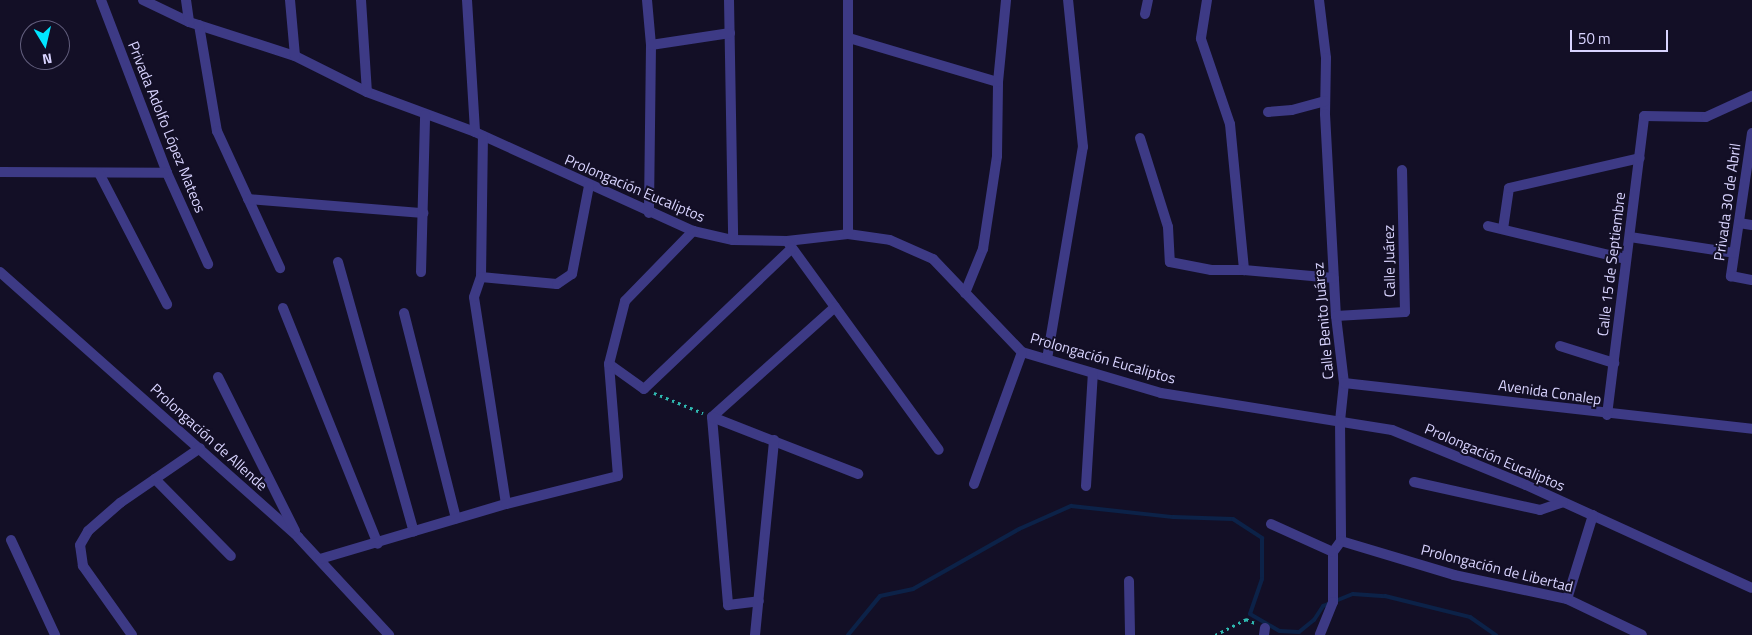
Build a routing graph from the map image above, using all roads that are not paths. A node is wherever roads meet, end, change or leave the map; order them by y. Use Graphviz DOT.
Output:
graph roads {
  1 [pos="101,0"];
  2 [pos="143,0"];
  3 [pos="186,0"];
  4 [pos="290,0"];
  5 [pos="361,0"];
  6 [pos="467,0"];
  7 [pos="647,0"];
  8 [pos="729,0"];
  9 [pos="848,0"];
  10 [pos="1006,0"];
  11 [pos="1068,0"];
  12 [pos="1148,0"];
  13 [pos="1207,0"];
  14 [pos="1319,0"];
  15 [pos="1145,14"];
  16 [pos="189,22"];
  17 [pos="199,25"];
  18 [pos="730,33"];
  19 [pos="848,38"];
  20 [pos="651,45"];
  21 [pos="294,56"];
  22 [pos="998,82"];
  23 [pos="367,92"];
  24 [pos="1752,96"];
  25 [pos="1325,101"];
  26 [pos="1268,112"];
  27 [pos="425,115"];
  28 [pos="1752,133"];
  29 [pos="479,134"];
  30 [pos="1140,138"];
  31 [pos="1640,158"];
  32 [pos="1402,170"];
  33 [pos="0,172"];
  34 [pos="99,173"];
  35 [pos="167,173"];
  36 [pos="589,186"];
  37 [pos="248,199"];
  38 [pos="649,212"];
  39 [pos="423,213"];
  40 [pos="1739,223"];
  41 [pos="1752,225"];
  42 [pos="1488,226"];
  43 [pos="1503,229"];
  44 [pos="693,231"];
  45 [pos="848,234"];
  46 [pos="1630,237"];
  47 [pos="733,240"];
  48 [pos="789,244"];
  49 [pos="1734,253"];
  50 [pos="1626,259"];
  51 [pos="338,262"];
  52 [pos="208,264"];
  53 [pos="280,268"];
  54 [pos="1244,270"];
  55 [pos="0,272"];
  56 [pos="421,272"];
  57 [pos="481,277"];
  58 [pos="1334,278"];
  59 [pos="1752,280"];
  60 [pos="965,293"];
  61 [pos="167,304"];
  62 [pos="835,307"];
  63 [pos="283,308"];
  64 [pos="404,313"];
  65 [pos="1336,316"];
  66 [pos="1560,346"];
  67 [pos="1022,352"];
  68 [pos="1047,360"];
  69 [pos="1614,363"];
  70 [pos="609,364"];
  71 [pos="1094,373"];
  72 [pos="218,377"];
  73 [pos="1344,383"];
  74 [pos="1607,416"];
  75 [pos="712,417"];
  76 [pos="1340,420"];
  77 [pos="1752,429"];
  78 [pos="774,440"];
  79 [pos="200,448"];
  80 [pos="939,450"];
  81 [pos="858,474"];
  82 [pos="155,479"];
  83 [pos="1414,482"];
  84 [pos="974,484"];
  85 [pos="1086,486"];
  86 [pos="1564,502"];
  87 [pos="506,504"];
  88 [pos="1593,515"];
  89 [pos="456,519"];
  90 [pos="1271,524"];
  91 [pos="414,532"];
  92 [pos="298,537"];
  93 [pos="11,540"];
  94 [pos="1341,541"];
  95 [pos="378,544"];
  96 [pos="1333,552"];
  97 [pos="231,556"];
  98 [pos="320,559"];
  99 [pos="1129,581"];
  100 [pos="1752,588"];
  101 [pos="1568,599"];
  102 [pos="759,602"];
  103 [pos="55,635"];
  104 [pos="132,635"];
  105 [pos="389,635"];
  106 [pos="754,635"];
  107 [pos="1130,635"];
  108 [pos="1320,635"];
  109 [pos="1642,635"];
  1 -- 35 [label="street, Privada Adolfo López Mateos"];
  2 -- 16 [label="street, Prolongación Eucaliptos"];
  3 -- 16 [label="street"];
  4 -- 21 [label="street"];
  5 -- 23 [label="street"];
  6 -- 29 [label="street"];
  7 -- 20 [label="street"];
  8 -- 18 [label="street"];
  9 -- 19 [label="street"];
  10 -- 22 [label="street"];
  11 -- 68 [label="street"];
  12 -- 15 [label="street"];
  13 -- 54 [label="street"];
  14 -- 25 [label="street, Calle Benito Juárez"];
  16 -- 17 [label="street, Prolongación Eucaliptos"];
  17 -- 21 [label="street, Prolongación Eucaliptos"];
  17 -- 37 [label="street"];
  18 -- 20 [label="street"];
  18 -- 47 [label="street"];
  19 -- 22 [label="street"];
  19 -- 45 [label="street"];
  20 -- 38 [label="street"];
  21 -- 23 [label="street, Prolongación Eucaliptos"];
  22 -- 60 [label="street"];
  23 -- 27 [label="street, Prolongación Eucaliptos"];
  24 -- 31 [label="street, Calle 15 de Septiembre"];
  25 -- 26 [label="street"];
  25 -- 58 [label="street, Calle Benito Juárez"];
  27 -- 29 [label="street, Prolongación Eucaliptos"];
  27 -- 39 [label="street"];
  28 -- 40 [label="street, Privada 30 de Abril"];
  29 -- 36 [label="street, Prolongación Eucaliptos"];
  29 -- 57 [label="street"];
  30 -- 54 [label="street"];
  31 -- 43 [label="street"];
  31 -- 46 [label="street, Calle 15 de Septiembre"];
  32 -- 65 [label="street, Calle Juárez"];
  33 -- 34 [label="street"];
  34 -- 35 [label="street"];
  34 -- 61 [label="street"];
  35 -- 52 [label="street, Privada Adolfo López Mateos"];
  36 -- 38 [label="street, Prolongación Eucaliptos"];
  36 -- 57 [label="street"];
  37 -- 39 [label="street"];
  37 -- 53 [label="street"];
  38 -- 44 [label="street, Prolongación Eucaliptos"];
  39 -- 56 [label="street"];
  40 -- 41 [label="street"];
  40 -- 49 [label="street, Privada 30 de Abril"];
  42 -- 43 [label="street"];
  43 -- 50 [label="street"];
  44 -- 47 [label="street, Prolongación Eucaliptos"];
  44 -- 70 [label="street"];
  45 -- 48 [label="street, Prolongación Eucaliptos"];
  45 -- 60 [label="street, Prolongación Eucaliptos"];
  46 -- 49 [label="street"];
  46 -- 50 [label="street, Calle 15 de Septiembre"];
  47 -- 48 [label="street, Prolongación Eucaliptos"];
  48 -- 62 [label="street"];
  48 -- 70 [label="street"];
  49 -- 59 [label="street, Privada 30 de Abril"];
  50 -- 69 [label="street, Calle 15 de Septiembre"];
  51 -- 91 [label="street"];
  54 -- 58 [label="street"];
  55 -- 79 [label="street, Prolongación de Allende"];
  57 -- 87 [label="street"];
  58 -- 65 [label="street, Calle Benito Juárez"];
  60 -- 67 [label="street, Prolongación Eucaliptos"];
  62 -- 75 [label="street"];
  62 -- 80 [label="street"];
  63 -- 95 [label="street"];
  64 -- 89 [label="street"];
  65 -- 73 [label="street, Calle Benito Juárez"];
  66 -- 69 [label="street"];
  67 -- 68 [label="street, Prolongación Eucaliptos"];
  67 -- 84 [label="street"];
  68 -- 71 [label="street, Prolongación Eucaliptos"];
  69 -- 74 [label="street, Calle 15 de Septiembre"];
  70 -- 87 [label="street"];
  71 -- 76 [label="street, Prolongación Eucaliptos"];
  71 -- 85 [label="street"];
  72 -- 92 [label="street"];
  73 -- 74 [label="street, Avenida Conalep"];
  73 -- 76 [label="street, Calle Benito Juárez"];
  74 -- 77 [label="street, Avenida Conalep"];
  75 -- 78 [label="street"];
  75 -- 102 [label="street"];
  76 -- 86 [label="street, Prolongación Eucaliptos"];
  76 -- 94 [label="street, Calle Benito Juárez"];
  78 -- 81 [label="street"];
  78 -- 102 [label="street"];
  79 -- 82 [label="street"];
  79 -- 92 [label="street, Prolongación de Allende"];
  82 -- 97 [label="street"];
  82 -- 104 [label="street"];
  83 -- 86 [label="street"];
  86 -- 88 [label="street, Prolongación Eucaliptos"];
  87 -- 89 [label="street"];
  88 -- 100 [label="street, Prolongación Eucaliptos"];
  88 -- 101 [label="street"];
  89 -- 91 [label="street"];
  90 -- 96 [label="street"];
  91 -- 95 [label="street"];
  92 -- 98 [label="street, Prolongación de Allende"];
  93 -- 103 [label="street"];
  94 -- 96 [label="street"];
  94 -- 101 [label="street, Prolongación de Libertad"];
  95 -- 98 [label="street"];
  96 -- 108 [label="street"];
  98 -- 105 [label="street, Prolongación de Allende"];
  99 -- 107 [label="street"];
  101 -- 109 [label="street, Prolongación de Libertad"];
  102 -- 106 [label="street"];
}
